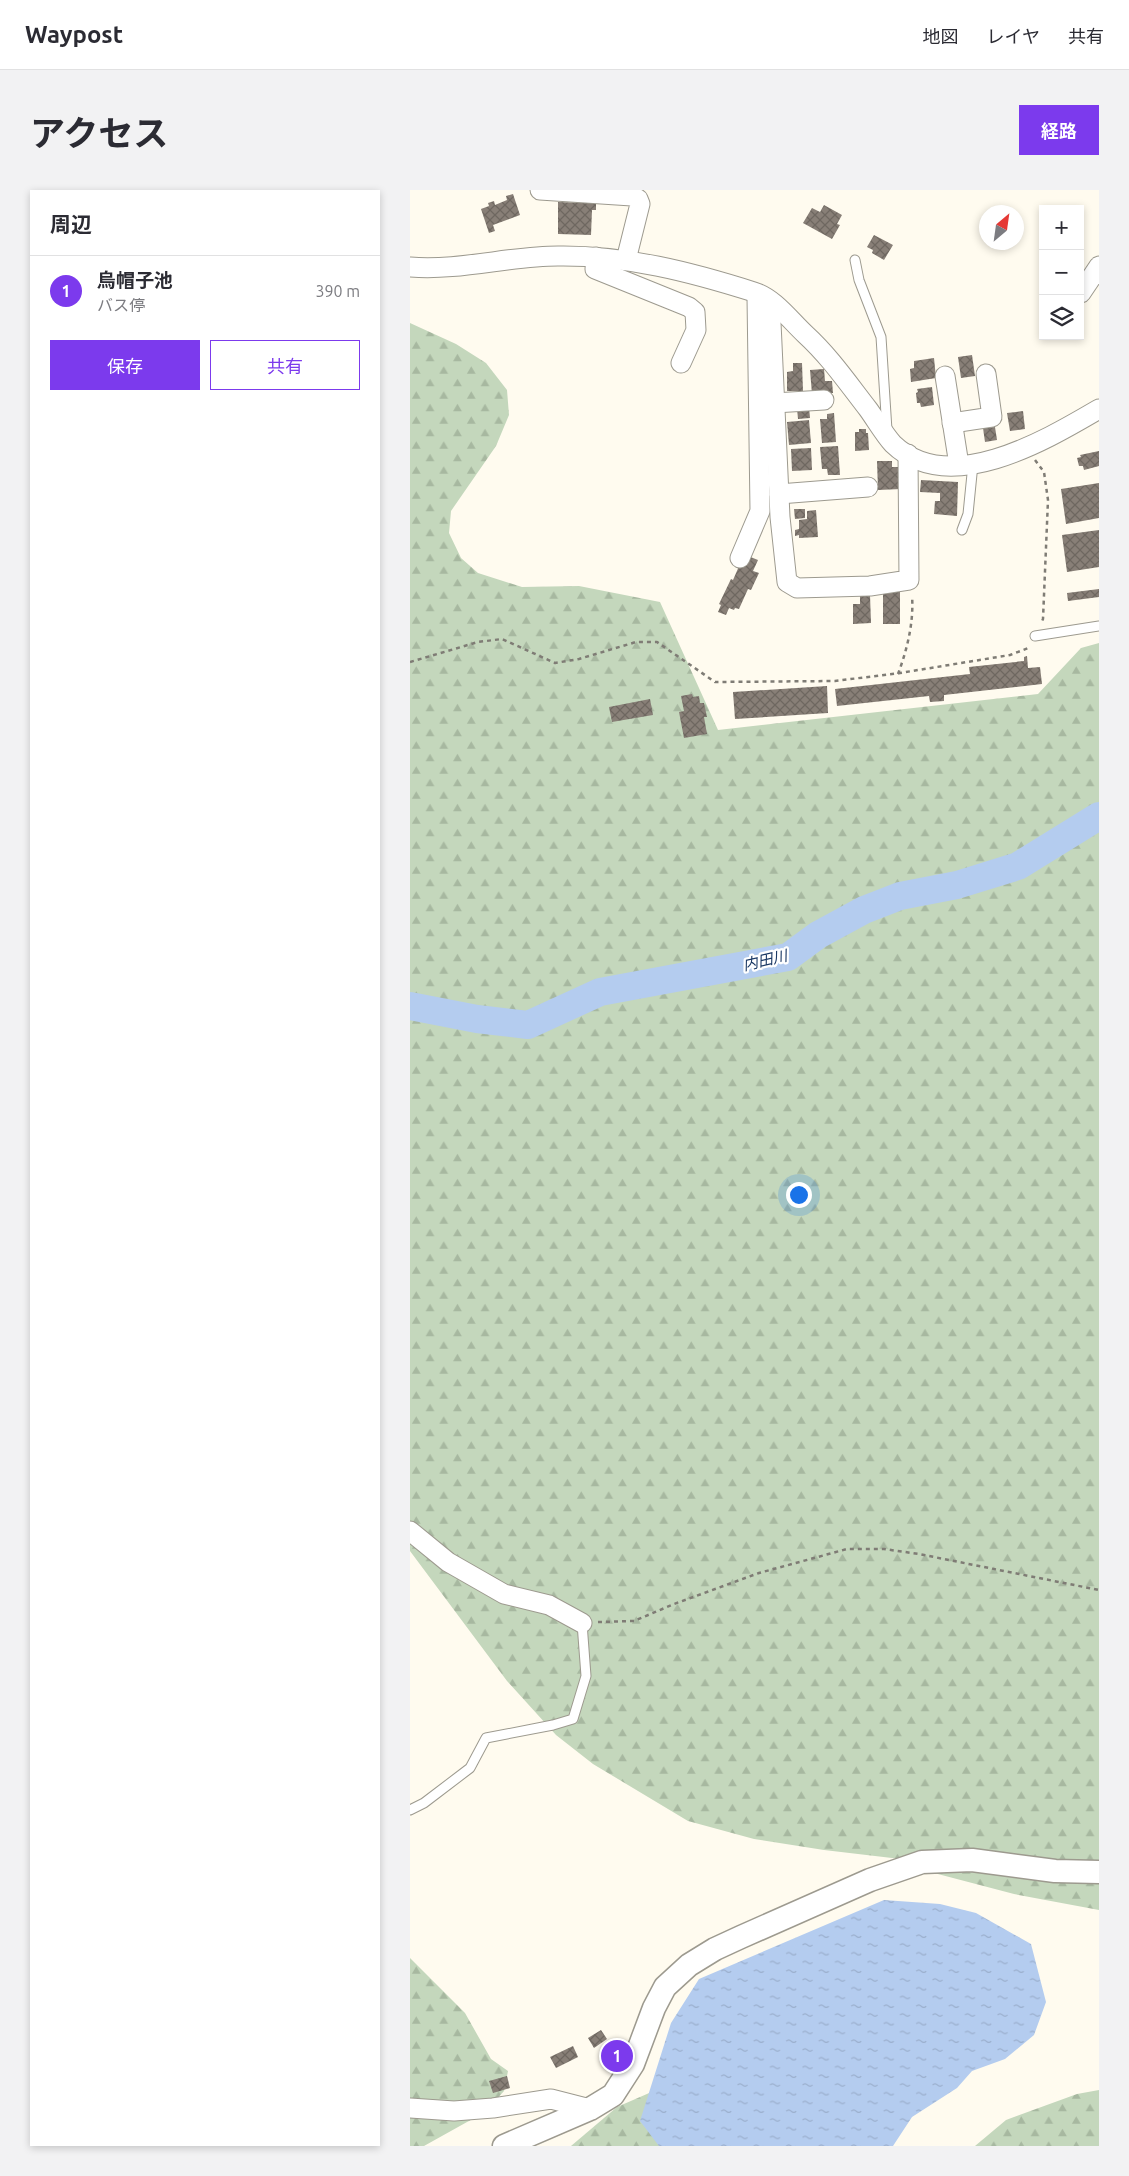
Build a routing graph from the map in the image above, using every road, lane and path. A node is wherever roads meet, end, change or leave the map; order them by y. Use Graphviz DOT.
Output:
graph roads {
  1 [pos="540,190"];
  2 [pos="596,257"];
  3 [pos="626,260"];
  4 [pos="855,260"];
  5 [pos="1099,266"];
  6 [pos="410,267"];
  7 [pos="1084,288"];
  8 [pos="763,297"];
  9 [pos="681,363"];
  10 [pos="986,374"];
  11 [pos="945,376"];
  12 [pos="824,400"];
  13 [pos="774,403"];
  14 [pos="1099,409"];
  15 [pos="952,423"];
  16 [pos="887,435"];
  17 [pos="1028,448"];
  18 [pos="908,454"];
  19 [pos="966,464"];
  20 [pos="868,488"];
  21 [pos="779,494"];
  22 [pos="962,530"];
  23 [pos="740,558"];
  24 [pos="909,580"];
  25 [pos="1099,626"];
  26 [pos="1036,636"];
  27 [pos="410,662"];
  28 [pos="898,674"];
  29 [pos="410,1531"];
  30 [pos="1099,1590"];
  31 [pos="582,1623"];
  32 [pos="410,1810"];
  33 [pos="1099,1872"];
  34 [pos="410,2108"];
  35 [pos="590,2109"];
  36 [pos="504,2146"];
  1 -- 3 [label="street"];
  2 -- 3 [label="street"];
  2 -- 6 [label="street"];
  2 -- 9 [label="street"];
  3 -- 8 [label="street"];
  4 -- 16 [label="lane"];
  5 -- 7 [label="street"];
  8 -- 13 [label="street"];
  8 -- 16 [label="street"];
  8 -- 23 [label="street"];
  10 -- 15 [label="street"];
  11 -- 15 [label="street"];
  12 -- 13 [label="street"];
  13 -- 21 [label="street"];
  14 -- 17 [label="street"];
  15 -- 19 [label="street"];
  16 -- 18 [label="street"];
  17 -- 19 [label="street"];
  17 -- 26 [label="path"];
  18 -- 19 [label="street"];
  18 -- 24 [label="street"];
  19 -- 22 [label="lane"];
  20 -- 21 [label="street"];
  21 -- 24 [label="street"];
  24 -- 28 [label="path"];
  25 -- 26 [label="lane"];
  26 -- 28 [label="path"];
  27 -- 28 [label="path"];
  29 -- 31 [label="street"];
  30 -- 31 [label="path"];
  31 -- 32 [label="lane"];
  33 -- 35 [label="street"];
  34 -- 35 [label="street"];
  35 -- 36 [label="street"];
}
